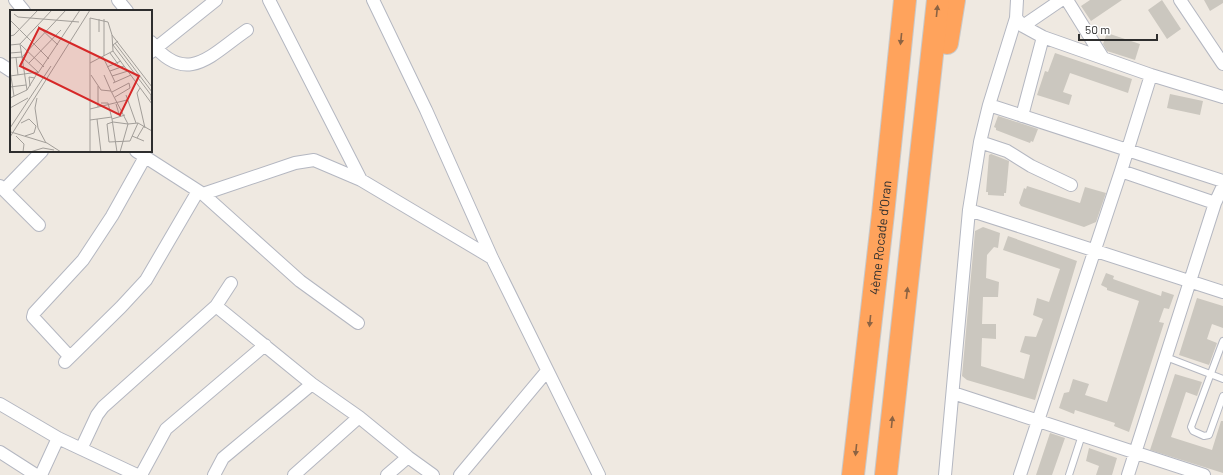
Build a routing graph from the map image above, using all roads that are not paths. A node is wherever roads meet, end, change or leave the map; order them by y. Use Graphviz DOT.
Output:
graph roads {
  1 [pos="15,0"];
  2 [pos="118,0"];
  3 [pos="216,0"];
  4 [pos="269,0"];
  5 [pos="373,0"];
  6 [pos="890,0"];
  7 [pos="905,0"];
  8 [pos="938,0"];
  9 [pos="954,0"];
  10 [pos="1017,0"];
  11 [pos="1061,0"];
  12 [pos="1067,0"];
  13 [pos="1180,0"];
  14 [pos="23,10"];
  15 [pos="126,10"];
  16 [pos="1020,22"];
  17 [pos="247,30"];
  18 [pos="1043,37"];
  19 [pos="153,47"];
  20 [pos="1103,58"];
  21 [pos="0,64"];
  22 [pos="1223,64"];
  23 [pos="10,70"];
  24 [pos="1151,75"];
  25 [pos="1223,97"];
  26 [pos="989,105"];
  27 [pos="1022,116"];
  28 [pos="980,142"];
  29 [pos="923,150"];
  30 [pos="1127,151"];
  31 [pos="41,152"];
  32 [pos="140,154"];
  33 [pos="1121,170"];
  34 [pos="361,180"];
  35 [pos="1223,181"];
  36 [pos="1071,185"];
  37 [pos="1223,186"];
  38 [pos="2,188"];
  39 [pos="200,193"];
  40 [pos="1215,203"];
  41 [pos="969,210"];
  42 [pos="883,214"];
  43 [pos="39,225"];
  44 [pos="1094,250"];
  45 [pos="492,258"];
  46 [pos="1190,281"];
  47 [pos="232,282"];
  48 [pos="1223,292"];
  49 [pos="216,306"];
  50 [pos="358,323"];
  51 [pos="1223,341"];
  52 [pos="264,345"];
  53 [pos="1166,357"];
  54 [pos="547,371"];
  55 [pos="1211,374"];
  56 [pos="1223,379"];
  57 [pos="312,384"];
  58 [pos="953,392"];
  59 [pos="1223,396"];
  60 [pos="0,404"];
  61 [pos="360,417"];
  62 [pos="1037,420"];
  63 [pos="1082,435"];
  64 [pos="58,438"];
  65 [pos="82,447"];
  66 [pos="0,452"];
  67 [pos="1135,453"];
  68 [pos="408,457"];
  69 [pos="36,475"];
  70 [pos="41,475"];
  71 [pos="137,475"];
  72 [pos="141,475"];
  73 [pos="214,475"];
  74 [pos="294,475"];
  75 [pos="387,475"];
  76 [pos="433,475"];
  77 [pos="460,475"];
  78 [pos="599,475"];
  79 [pos="853,475"];
  80 [pos="886,475"];
  81 [pos="945,475"];
  82 [pos="1020,475"];
  83 [pos="1069,475"];
  84 [pos="1128,475"];
  85 [pos="1204,475"];
  1 -- 14 [label="street"];
  2 -- 15 [label="street"];
  3 -- 19 [label="street"];
  4 -- 34 [label="street"];
  5 -- 45 [label="street"];
  6 -- 42 [label="highway"];
  7 -- 42 [label="highway, 4ème Rocade d'Oran, one-way"];
  29 -- 8 [label="highway, one-way"];
  9 -- 29 [label="highway"];
  10 -- 16 [label="street"];
  11 -- 16 [label="street"];
  12 -- 20 [label="street"];
  13 -- 22 [label="street"];
  16 -- 18 [label="street"];
  16 -- 26 [label="street"];
  17 -- 19 [label="street"];
  18 -- 20 [label="street"];
  18 -- 27 [label="street"];
  20 -- 24 [label="street"];
  21 -- 23 [label="street"];
  24 -- 25 [label="street"];
  24 -- 30 [label="street"];
  26 -- 27 [label="street"];
  26 -- 28 [label="street"];
  27 -- 30 [label="street"];
  28 -- 36 [label="street"];
  28 -- 41 [label="street"];
  80 -- 29 [label="highway, one-way"];
  30 -- 33 [label="street"];
  30 -- 35 [label="street"];
  31 -- 38 [label="street"];
  32 -- 39 [label="street"];
  32 -- 39 [label="street"];
  33 -- 40 [label="street"];
  33 -- 44 [label="street"];
  34 -- 39 [label="street"];
  34 -- 45 [label="street"];
  37 -- 40 [label="street"];
  38 -- 43 [label="street"];
  39 -- 50 [label="street"];
  40 -- 46 [label="street"];
  41 -- 44 [label="street"];
  41 -- 58 [label="street"];
  42 -- 79 [label="highway, 4ème Rocade d'Oran, one-way"];
  44 -- 46 [label="street"];
  44 -- 62 [label="street"];
  45 -- 54 [label="street"];
  46 -- 48 [label="street"];
  46 -- 53 [label="street"];
  47 -- 49 [label="street"];
  49 -- 52 [label="street"];
  49 -- 65 [label="street"];
  51 -- 55 [label="lane"];
  52 -- 57 [label="street"];
  52 -- 72 [label="street"];
  53 -- 55 [label="lane"];
  53 -- 67 [label="street"];
  54 -- 77 [label="street"];
  54 -- 78 [label="street"];
  55 -- 56 [label="lane"];
  55 -- 59 [label="lane"];
  57 -- 61 [label="street"];
  57 -- 73 [label="street"];
  58 -- 62 [label="street"];
  58 -- 81 [label="street"];
  60 -- 64 [label="street"];
  61 -- 68 [label="street"];
  61 -- 74 [label="street"];
  62 -- 63 [label="street"];
  62 -- 82 [label="street"];
  63 -- 67 [label="street"];
  63 -- 83 [label="lane"];
  64 -- 65 [label="street"];
  64 -- 70 [label="street"];
  65 -- 71 [label="street"];
  66 -- 69 [label="street"];
  67 -- 84 [label="street"];
  67 -- 85 [label="street"];
  68 -- 75 [label="street"];
  68 -- 76 [label="street"];
}
